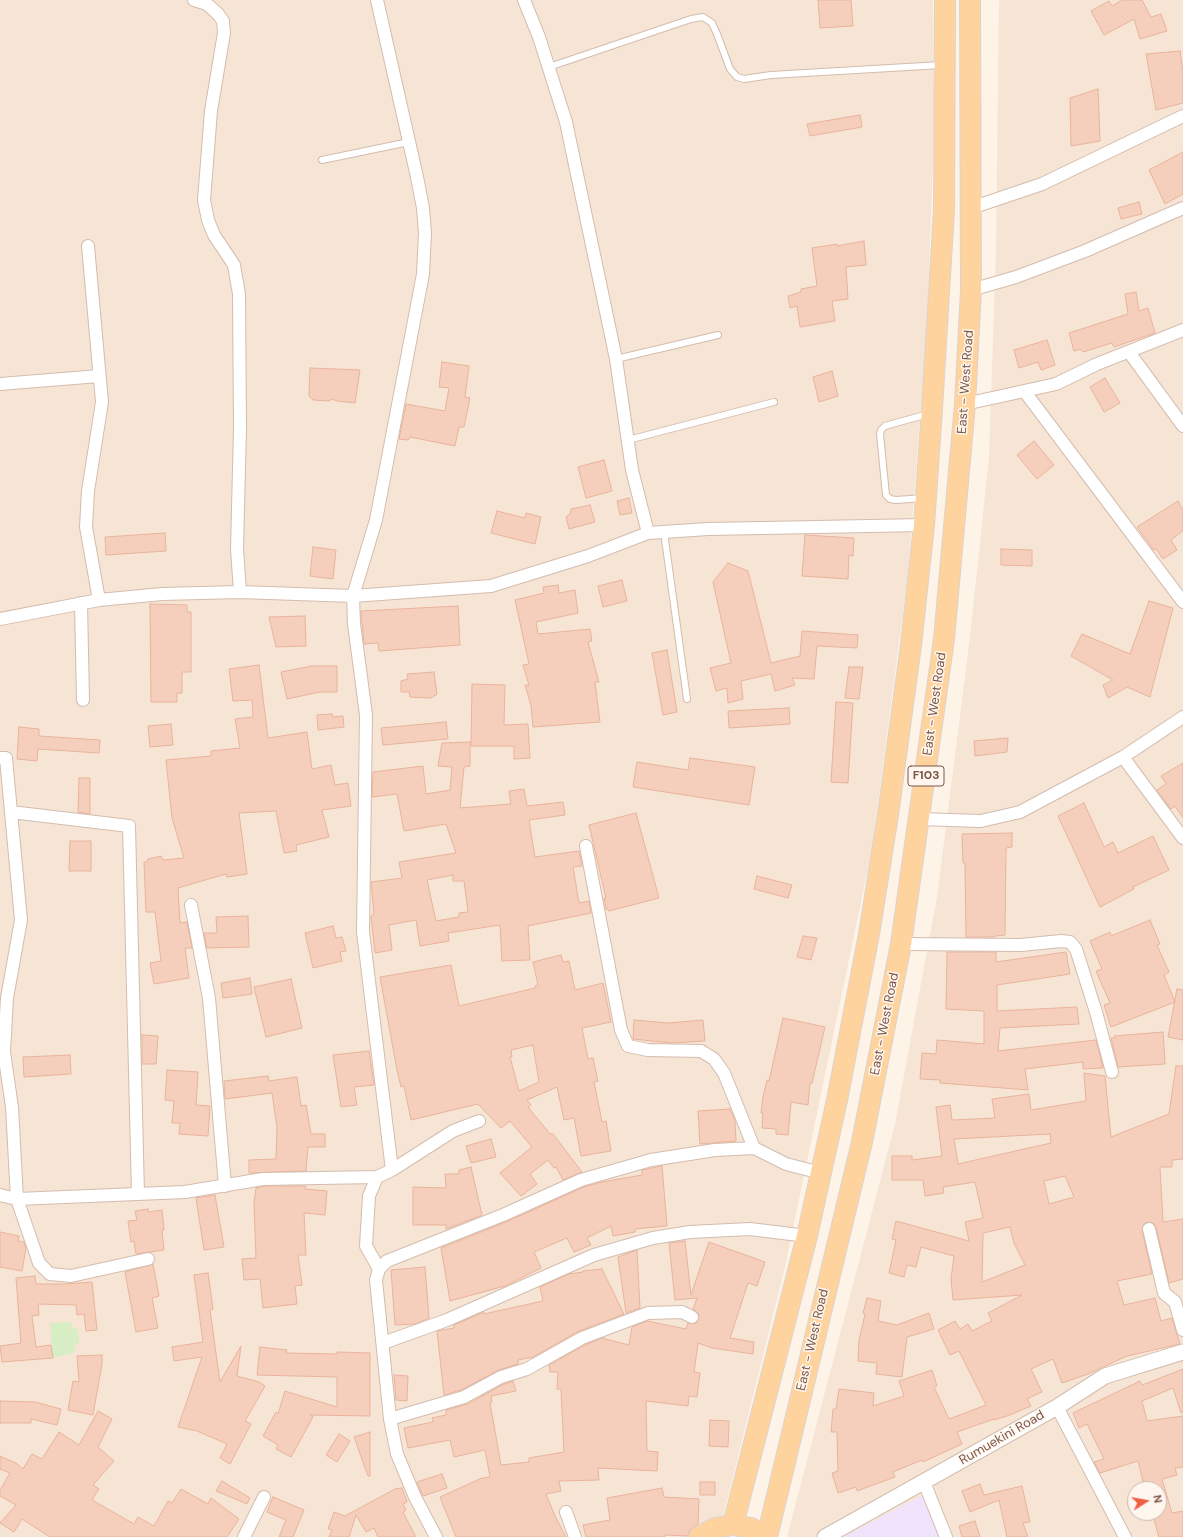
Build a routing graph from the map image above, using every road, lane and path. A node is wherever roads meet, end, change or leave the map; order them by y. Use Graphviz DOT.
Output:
graph roads {
  1 [pos="194,0"];
  2 [pos="377,0"];
  3 [pos="524,0"];
  4 [pos="945,0"];
  5 [pos="970,0"];
  6 [pos="945,65"];
  7 [pos="549,66"];
  8 [pos="1183,116"];
  9 [pos="409,142"];
  10 [pos="322,160"];
  11 [pos="971,208"];
  12 [pos="1183,208"];
  13 [pos="88,246"];
  14 [pos="971,290"];
  15 [pos="1183,330"];
  16 [pos="718,335"];
  17 [pos="1129,352"];
  18 [pos="616,359"];
  19 [pos="99,376"];
  20 [pos="0,384"];
  21 [pos="1026,392"];
  22 [pos="774,402"];
  23 [pos="965,404"];
  24 [pos="932,413"];
  25 [pos="1183,426"];
  26 [pos="628,440"];
  27 [pos="926,498"];
  28 [pos="924,525"];
  29 [pos="664,532"];
  30 [pos="648,533"];
  31 [pos="240,592"];
  32 [pos="353,596"];
  33 [pos="99,600"];
  34 [pos="1183,602"];
  35 [pos="81,604"];
  36 [pos="0,619"];
  37 [pos="687,699"];
  38 [pos="83,700"];
  39 [pos="1183,717"];
  40 [pos="1123,757"];
  41 [pos="0,758"];
  42 [pos="11,812"];
  43 [pos="920,819"];
  44 [pos="1183,838"];
  45 [pos="586,846"];
  46 [pos="190,905"];
  47 [pos="900,944"];
  48 [pos="1112,1072"];
  49 [pos="479,1121"];
  50 [pos="754,1148"];
  51 [pos="392,1170"];
  52 [pos="821,1173"];
  53 [pos="377,1177"];
  54 [pos="226,1186"];
  55 [pos="138,1194"];
  56 [pos="0,1195"];
  57 [pos="17,1200"];
  58 [pos="1149,1229"];
  59 [pos="807,1236"];
  60 [pos="148,1259"];
  61 [pos="379,1268"];
  62 [pos="692,1317"];
  63 [pos="1183,1330"];
  64 [pos="383,1343"];
  65 [pos="1183,1352"];
  66 [pos="1057,1407"];
  67 [pos="390,1419"];
  68 [pos="924,1482"];
  69 [pos="264,1497"];
  70 [pos="566,1512"];
  71 [pos="733,1525"];
  72 [pos="244,1537"];
  73 [pos="436,1537"];
  74 [pos="575,1537"];
  75 [pos="699,1537"];
  76 [pos="767,1537"];
  77 [pos="825,1537"];
  78 [pos="946,1537"];
  79 [pos="1125,1537"];
  1 -- 31 [label="street"];
  2 -- 9 [label="street"];
  3 -- 7 [label="street"];
  4 -- 6 [label="main road, F103"];
  5 -- 11 [label="main road, East - West Road / F103"];
  6 -- 7 [label="lane"];
  6 -- 24 [label="main road, F103"];
  7 -- 18 [label="street"];
  8 -- 11 [label="street"];
  9 -- 10 [label="lane"];
  9 -- 32 [label="street"];
  11 -- 14 [label="main road, East - West Road / F103"];
  12 -- 14 [label="street"];
  13 -- 19 [label="street"];
  14 -- 23 [label="main road, East - West Road / F103"];
  15 -- 17 [label="street"];
  16 -- 18 [label="lane"];
  17 -- 21 [label="street"];
  17 -- 25 [label="street"];
  18 -- 26 [label="street"];
  19 -- 20 [label="street"];
  19 -- 33 [label="street"];
  21 -- 23 [label="street"];
  21 -- 34 [label="street"];
  22 -- 26 [label="lane"];
  23 -- 43 [label="main road, East - West Road / F103"];
  24 -- 27 [label="main road, F103"];
  24 -- 27 [label="lane"];
  26 -- 30 [label="street"];
  27 -- 28 [label="main road, F103"];
  28 -- 29 [label="street"];
  28 -- 52 [label="main road, F103"];
  29 -- 30 [label="street"];
  29 -- 37 [label="lane"];
  30 -- 32 [label="street"];
  31 -- 32 [label="street"];
  31 -- 33 [label="street"];
  32 -- 51 [label="street"];
  33 -- 35 [label="street"];
  35 -- 36 [label="street"];
  35 -- 38 [label="street"];
  39 -- 40 [label="street"];
  40 -- 43 [label="street"];
  40 -- 44 [label="street"];
  41 -- 42 [label="street"];
  42 -- 55 [label="street"];
  42 -- 57 [label="street"];
  43 -- 47 [label="main road, East - West Road / F103"];
  45 -- 50 [label="street"];
  46 -- 54 [label="street"];
  47 -- 48 [label="street"];
  47 -- 76 [label="main road, East - West Road / F103"];
  49 -- 51 [label="street"];
  50 -- 52 [label="street"];
  50 -- 61 [label="street"];
  51 -- 53 [label="street"];
  52 -- 59 [label="main road, F103"];
  53 -- 54 [label="street"];
  53 -- 61 [label="street"];
  54 -- 55 [label="street"];
  55 -- 57 [label="street"];
  56 -- 57 [label="street"];
  57 -- 60 [label="street"];
  58 -- 63 [label="street"];
  59 -- 64 [label="street"];
  59 -- 71 [label="main road, F103"];
  61 -- 64 [label="street"];
  62 -- 67 [label="street"];
  64 -- 67 [label="street"];
  65 -- 66 [label="street, Rumuekini Road"];
  66 -- 68 [label="street, Rumuekini Road"];
  66 -- 79 [label="street"];
  67 -- 73 [label="street"];
  68 -- 77 [label="street, Rumuekini Road"];
  68 -- 78 [label="street"];
  69 -- 72 [label="street"];
  70 -- 74 [label="street"];
  71 -- 75 [label="main road, F103"];
  71 -- 76 [label="main road, F103"];
}
